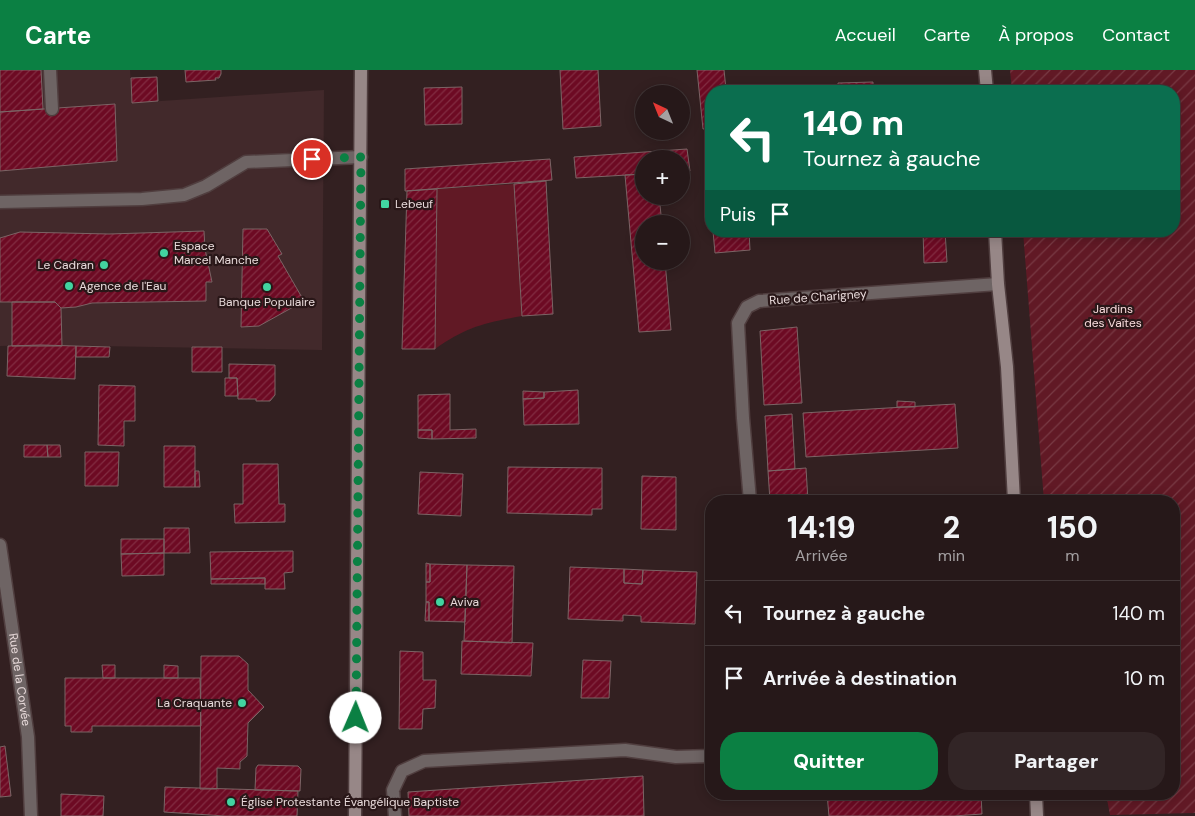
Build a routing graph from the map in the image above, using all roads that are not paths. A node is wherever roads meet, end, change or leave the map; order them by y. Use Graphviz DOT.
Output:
graph roads {
  1 [pos="50,70"];
  2 [pos="361,70"];
  3 [pos="985,70"];
  4 [pos="986,85"];
  5 [pos="52,108"];
  6 [pos="361,157"];
  7 [pos="0,202"];
  8 [pos="995,237"];
  9 [pos="998,284"];
  10 [pos="749,495"];
  11 [pos="1014,495"];
  12 [pos="0,546"];
  13 [pos="705,756"];
  14 [pos="1037,800"];
  15 [pos="32,816"];
  16 [pos="355,816"];
  17 [pos="394,816"];
  18 [pos="1038,816"];
  1 -- 5 [label="street"];
  2 -- 6 [label="main road"];
  3 -- 4 [label="main road"];
  6 -- 7 [label="street"];
  6 -- 16 [label="main road"];
  8 -- 9 [label="main road"];
  9 -- 10 [label="street, Rue de Charigney"];
  9 -- 11 [label="main road"];
  12 -- 15 [label="street, Rue de la Corvée"];
  13 -- 17 [label="street"];
  14 -- 18 [label="main road"];
}
